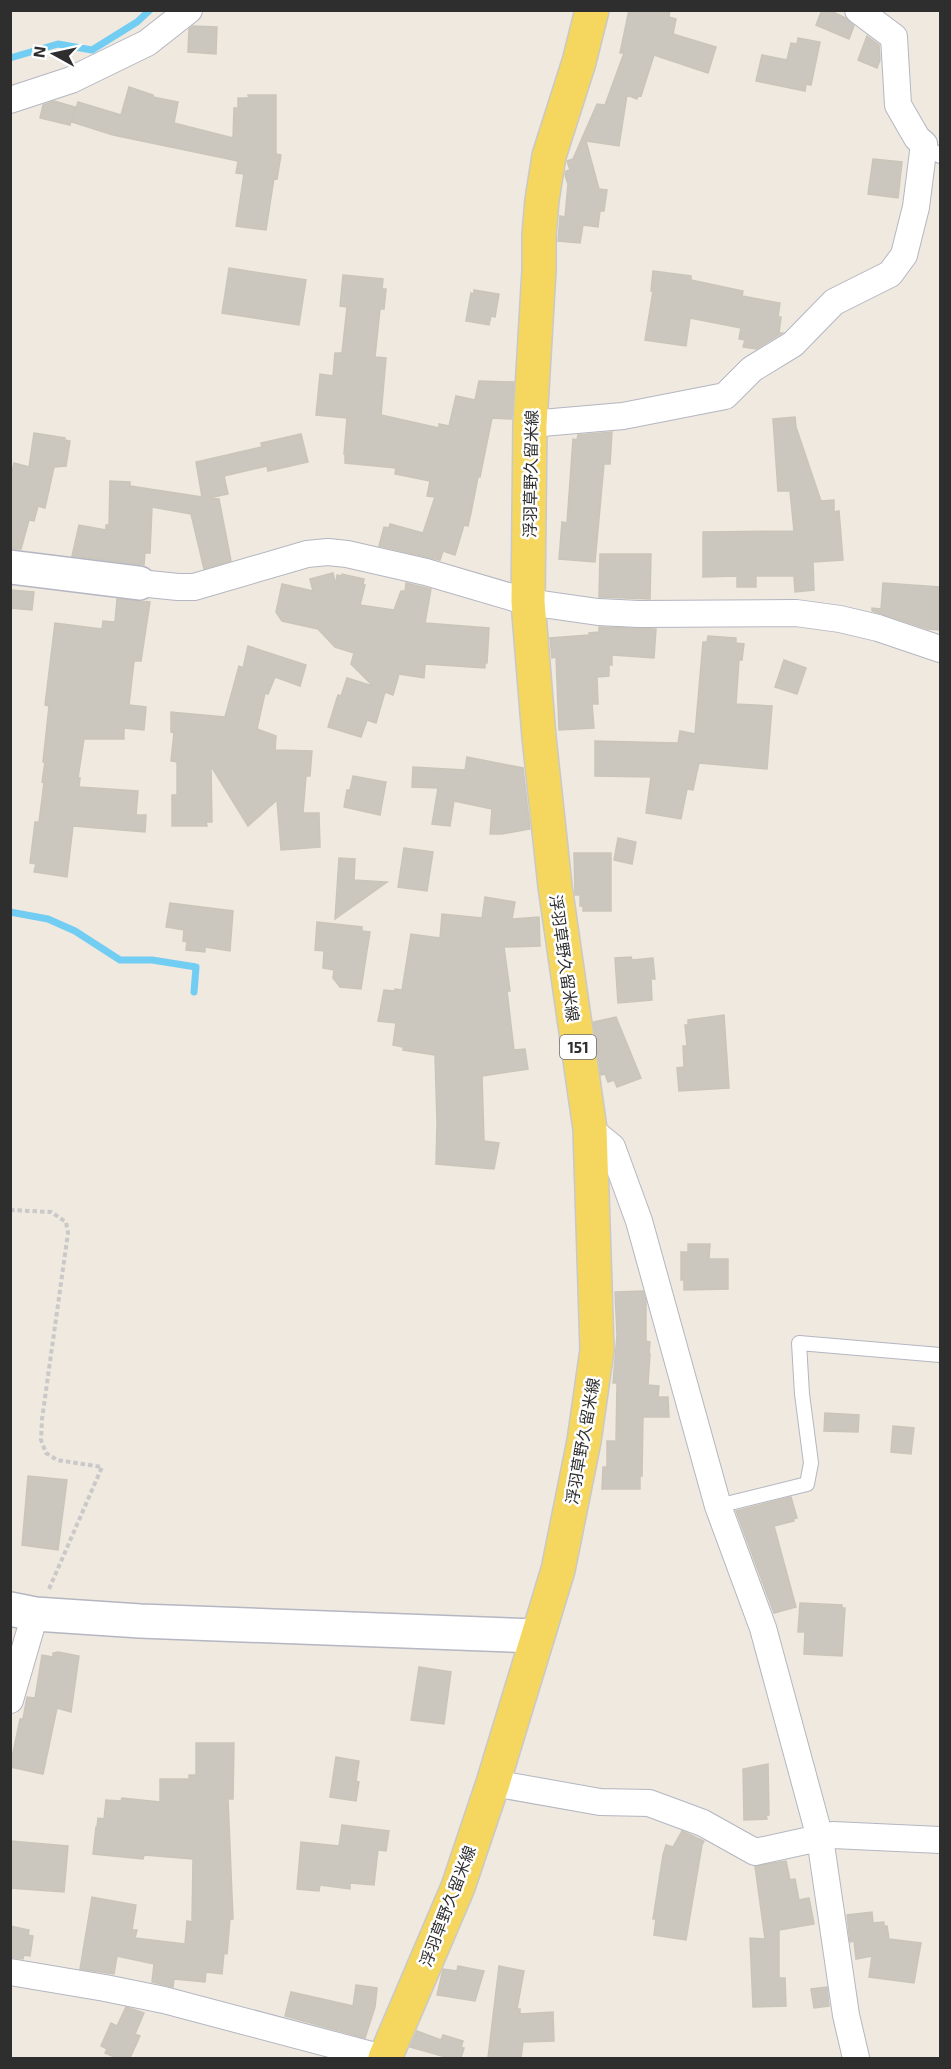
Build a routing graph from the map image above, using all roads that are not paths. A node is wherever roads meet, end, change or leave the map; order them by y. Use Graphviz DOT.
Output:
graph roads {
  1 [pos="189,10"];
  2 [pos="592,10"];
  3 [pos="858,10"];
  4 [pos="10,100"];
  5 [pos="932,150"];
  6 [pos="530,424"];
  7 [pos="10,567"];
  8 [pos="139,583"];
  9 [pos="528,602"];
  10 [pos="940,649"];
  11 [pos="590,1129"];
  12 [pos="940,1354"];
  13 [pos="718,1506"];
  14 [pos="23,1611"];
  15 [pos="537,1636"];
  16 [pos="10,1700"];
  17 [pos="493,1783"];
  18 [pos="819,1839"];
  19 [pos="940,1840"];
  20 [pos="10,1972"];
  21 [pos="384,2058"];
  22 [pos="856,2058"];
  1 -- 4 [label="street"];
  2 -- 6 [label="main road, 浮羽草野久留米線 / 151"];
  3 -- 5 [label="street"];
  5 -- 6 [label="street"];
  6 -- 9 [label="main road, 浮羽草野久留米線 / 151"];
  7 -- 8 [label="street"];
  8 -- 9 [label="street"];
  9 -- 10 [label="street"];
  9 -- 11 [label="main road, 浮羽草野久留米線 / 151"];
  11 -- 13 [label="street"];
  11 -- 15 [label="main road, 浮羽草野久留米線 / 151"];
  12 -- 13 [label="lane"];
  13 -- 18 [label="street"];
  14 -- 15 [label="street"];
  14 -- 16 [label="street"];
  15 -- 17 [label="main road, 浮羽草野久留米線 / 151"];
  17 -- 18 [label="street"];
  17 -- 21 [label="main road, 浮羽草野久留米線 / 151"];
  18 -- 19 [label="street"];
  18 -- 22 [label="street"];
  20 -- 21 [label="street"];
}
